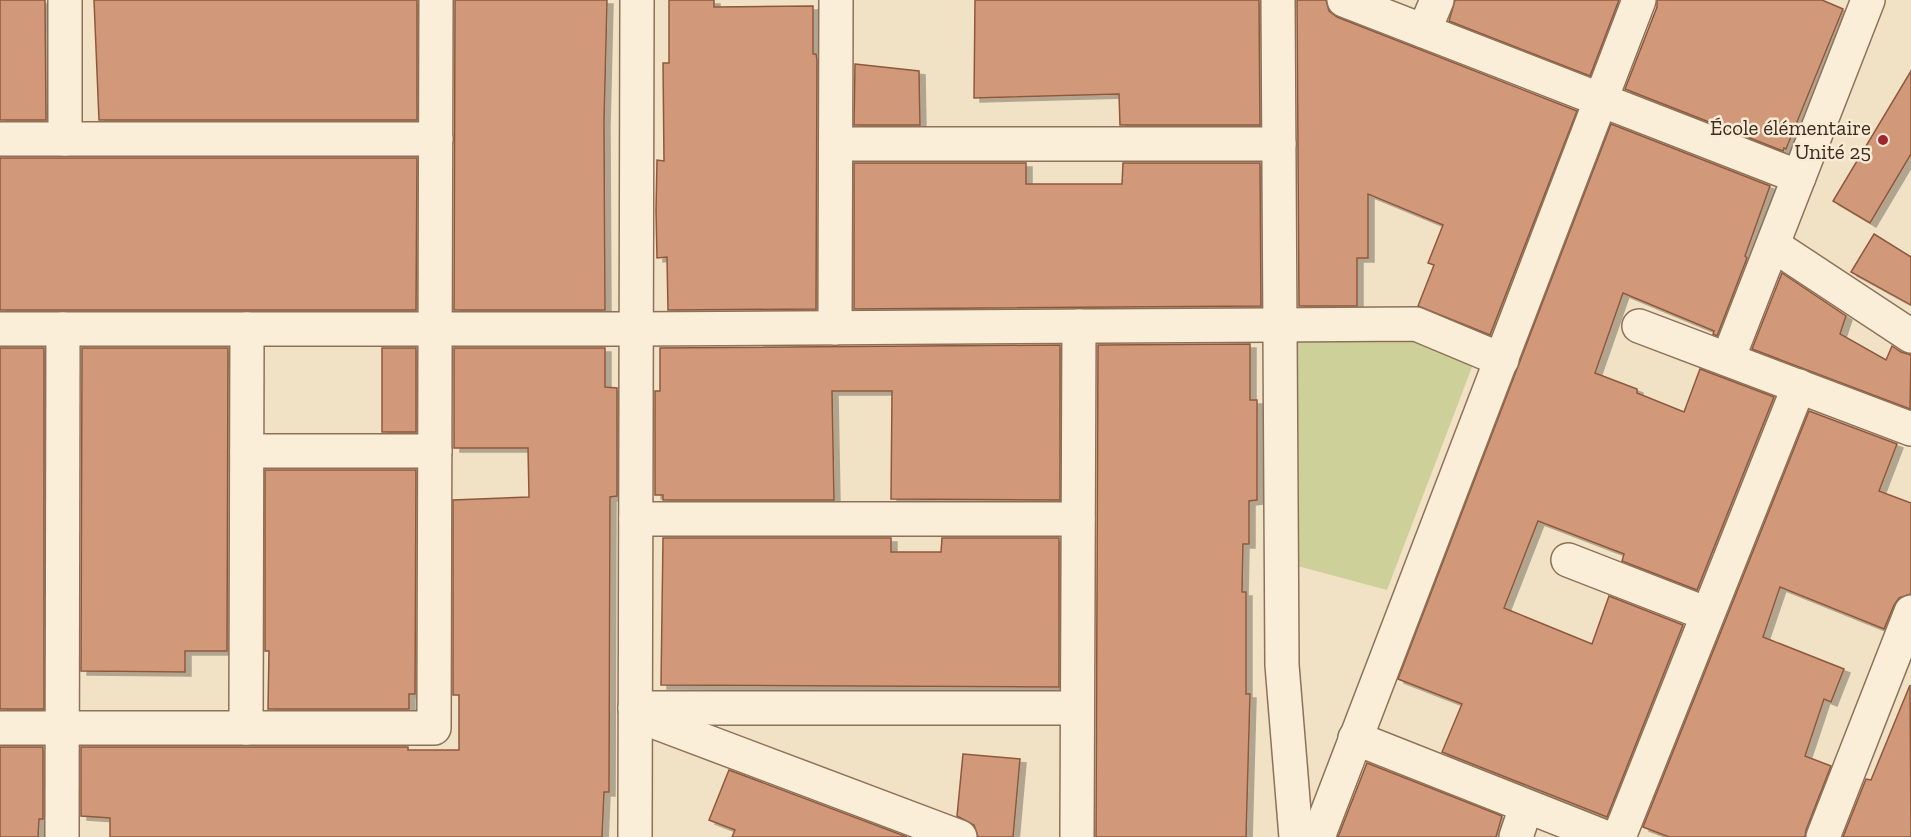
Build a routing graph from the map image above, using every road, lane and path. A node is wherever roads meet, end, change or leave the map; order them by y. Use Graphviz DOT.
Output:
graph roads {
  1 [pos="65,0"];
  2 [pos="436,0"];
  3 [pos="637,0"];
  4 [pos="836,0"];
  5 [pos="1278,0"];
  6 [pos="1344,0"];
  7 [pos="1437,0"];
  8 [pos="1640,0"];
  9 [pos="1868,0"];
  10 [pos="1424,32"];
  11 [pos="1601,100"];
  12 [pos="0,139"];
  13 [pos="65,139"];
  14 [pos="436,139"];
  15 [pos="836,144"];
  16 [pos="1279,144"];
  17 [pos="1799,177"];
  18 [pos="1773,245"];
  19 [pos="1280,325"];
  20 [pos="1079,326"];
  21 [pos="1639,326"];
  22 [pos="835,328"];
  23 [pos="0,329"];
  24 [pos="63,329"];
  25 [pos="247,329"];
  26 [pos="435,329"];
  27 [pos="636,329"];
  28 [pos="1911,336"];
  29 [pos="1502,360"];
  30 [pos="1728,360"];
  31 [pos="1799,386"];
  32 [pos="1911,429"];
  33 [pos="247,451"];
  34 [pos="435,451"];
  35 [pos="636,519"];
  36 [pos="1078,519"];
  37 [pos="1568,560"];
  38 [pos="1911,612"];
  39 [pos="1707,614"];
  40 [pos="1077,708"];
  41 [pos="635,711"];
  42 [pos="0,728"];
  43 [pos="62,728"];
  44 [pos="246,728"];
  45 [pos="1355,738"];
  46 [pos="1521,822"];
  47 [pos="62,837"];
  48 [pos="635,837"];
  49 [pos="960,837"];
  50 [pos="1077,837"];
  51 [pos="1296,837"];
  52 [pos="1318,837"];
  53 [pos="1605,837"];
  54 [pos="1619,837"];
  55 [pos="1823,837"];
  1 -- 13 [label="street"];
  2 -- 14 [label="street"];
  3 -- 27 [label="street"];
  4 -- 15 [label="street"];
  5 -- 16 [label="street"];
  6 -- 10 [label="street"];
  7 -- 10 [label="street"];
  8 -- 11 [label="street"];
  9 -- 17 [label="street"];
  10 -- 11 [label="street"];
  11 -- 17 [label="street"];
  11 -- 29 [label="street"];
  12 -- 13 [label="street"];
  13 -- 14 [label="street"];
  14 -- 26 [label="street"];
  15 -- 16 [label="street"];
  15 -- 22 [label="street"];
  16 -- 19 [label="street"];
  17 -- 18 [label="street"];
  18 -- 28 [label="street"];
  18 -- 30 [label="street"];
  19 -- 20 [label="street"];
  19 -- 29 [label="street"];
  19 -- 51 [label="street"];
  20 -- 22 [label="street"];
  20 -- 36 [label="street"];
  21 -- 30 [label="street"];
  22 -- 27 [label="street"];
  23 -- 24 [label="street"];
  24 -- 25 [label="street"];
  24 -- 43 [label="street"];
  25 -- 26 [label="street"];
  25 -- 33 [label="street"];
  26 -- 27 [label="street"];
  26 -- 34 [label="street"];
  27 -- 35 [label="street"];
  29 -- 45 [label="street"];
  30 -- 31 [label="street"];
  31 -- 32 [label="street"];
  31 -- 39 [label="street"];
  33 -- 34 [label="street"];
  33 -- 44 [label="street"];
  34 -- 44 [label="street"];
  35 -- 36 [label="street"];
  35 -- 41 [label="street"];
  36 -- 40 [label="street"];
  37 -- 39 [label="street"];
  38 -- 55 [label="street"];
  39 -- 54 [label="street"];
  40 -- 41 [label="street"];
  40 -- 50 [label="street"];
  41 -- 48 [label="street"];
  41 -- 49 [label="street"];
  42 -- 43 [label="street"];
  43 -- 44 [label="street"];
  43 -- 47 [label="street"];
  45 -- 46 [label="street"];
  45 -- 52 [label="street"];
  46 -- 53 [label="street"];
}
